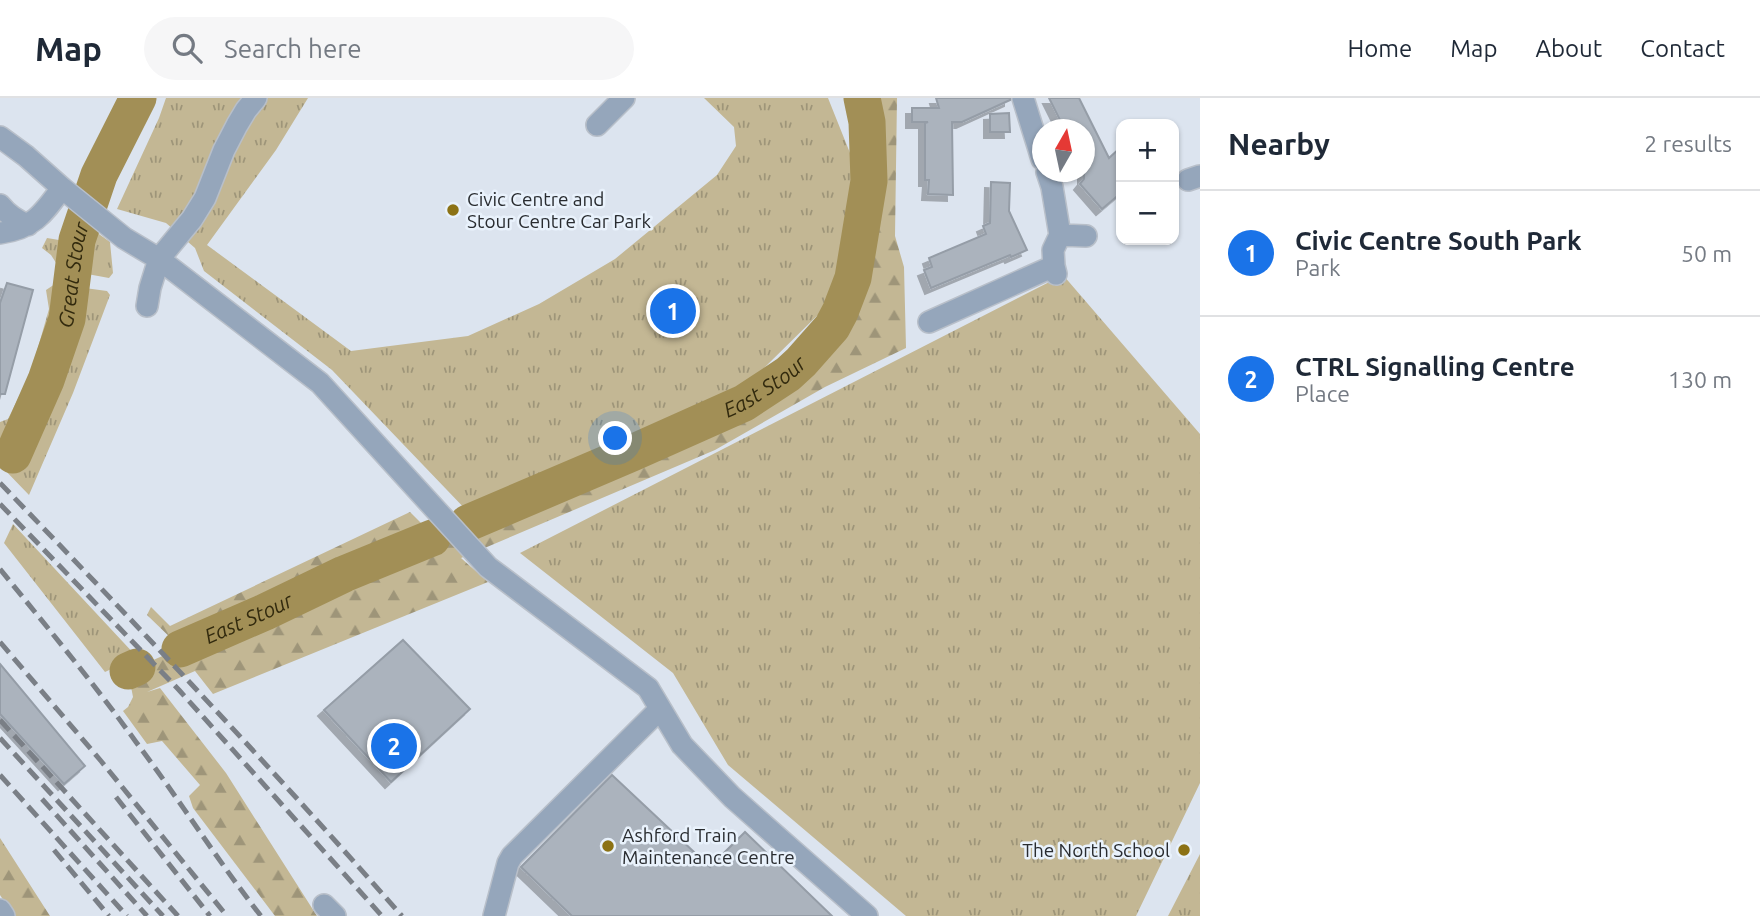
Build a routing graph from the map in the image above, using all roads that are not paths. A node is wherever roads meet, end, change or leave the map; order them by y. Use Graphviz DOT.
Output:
graph roads {
  1 [pos="256,98"];
  2 [pos="624,98"];
  3 [pos="1023,98"];
  4 [pos="597,125"];
  5 [pos="1032,127"];
  6 [pos="0,137"];
  7 [pos="1050,182"];
  8 [pos="65,190"];
  9 [pos="0,205"];
  10 [pos="28,225"];
  11 [pos="0,233"];
  12 [pos="1060,236"];
  13 [pos="1086,236"];
  14 [pos="159,258"];
  15 [pos="147,306"];
  16 [pos="929,322"];
  17 [pos="660,709"];
  18 [pos="0,910"];
  19 [pos="4,916"];
  20 [pos="494,916"];
  21 [pos="867,916"];
  1 -- 14 [label="street"];
  2 -- 4 [label="street"];
  3 -- 5 [label="street"];
  6 -- 8 [label="street"];
  7 -- 12 [label="street"];
  8 -- 10 [label="street"];
  8 -- 14 [label="street"];
  9 -- 10 [label="street"];
  10 -- 11 [label="street"];
  12 -- 13 [label="street"];
  12 -- 16 [label="street"];
  14 -- 15 [label="street"];
  14 -- 17 [label="street"];
  17 -- 20 [label="street"];
  17 -- 21 [label="street"];
  18 -- 19 [label="street"];
}
